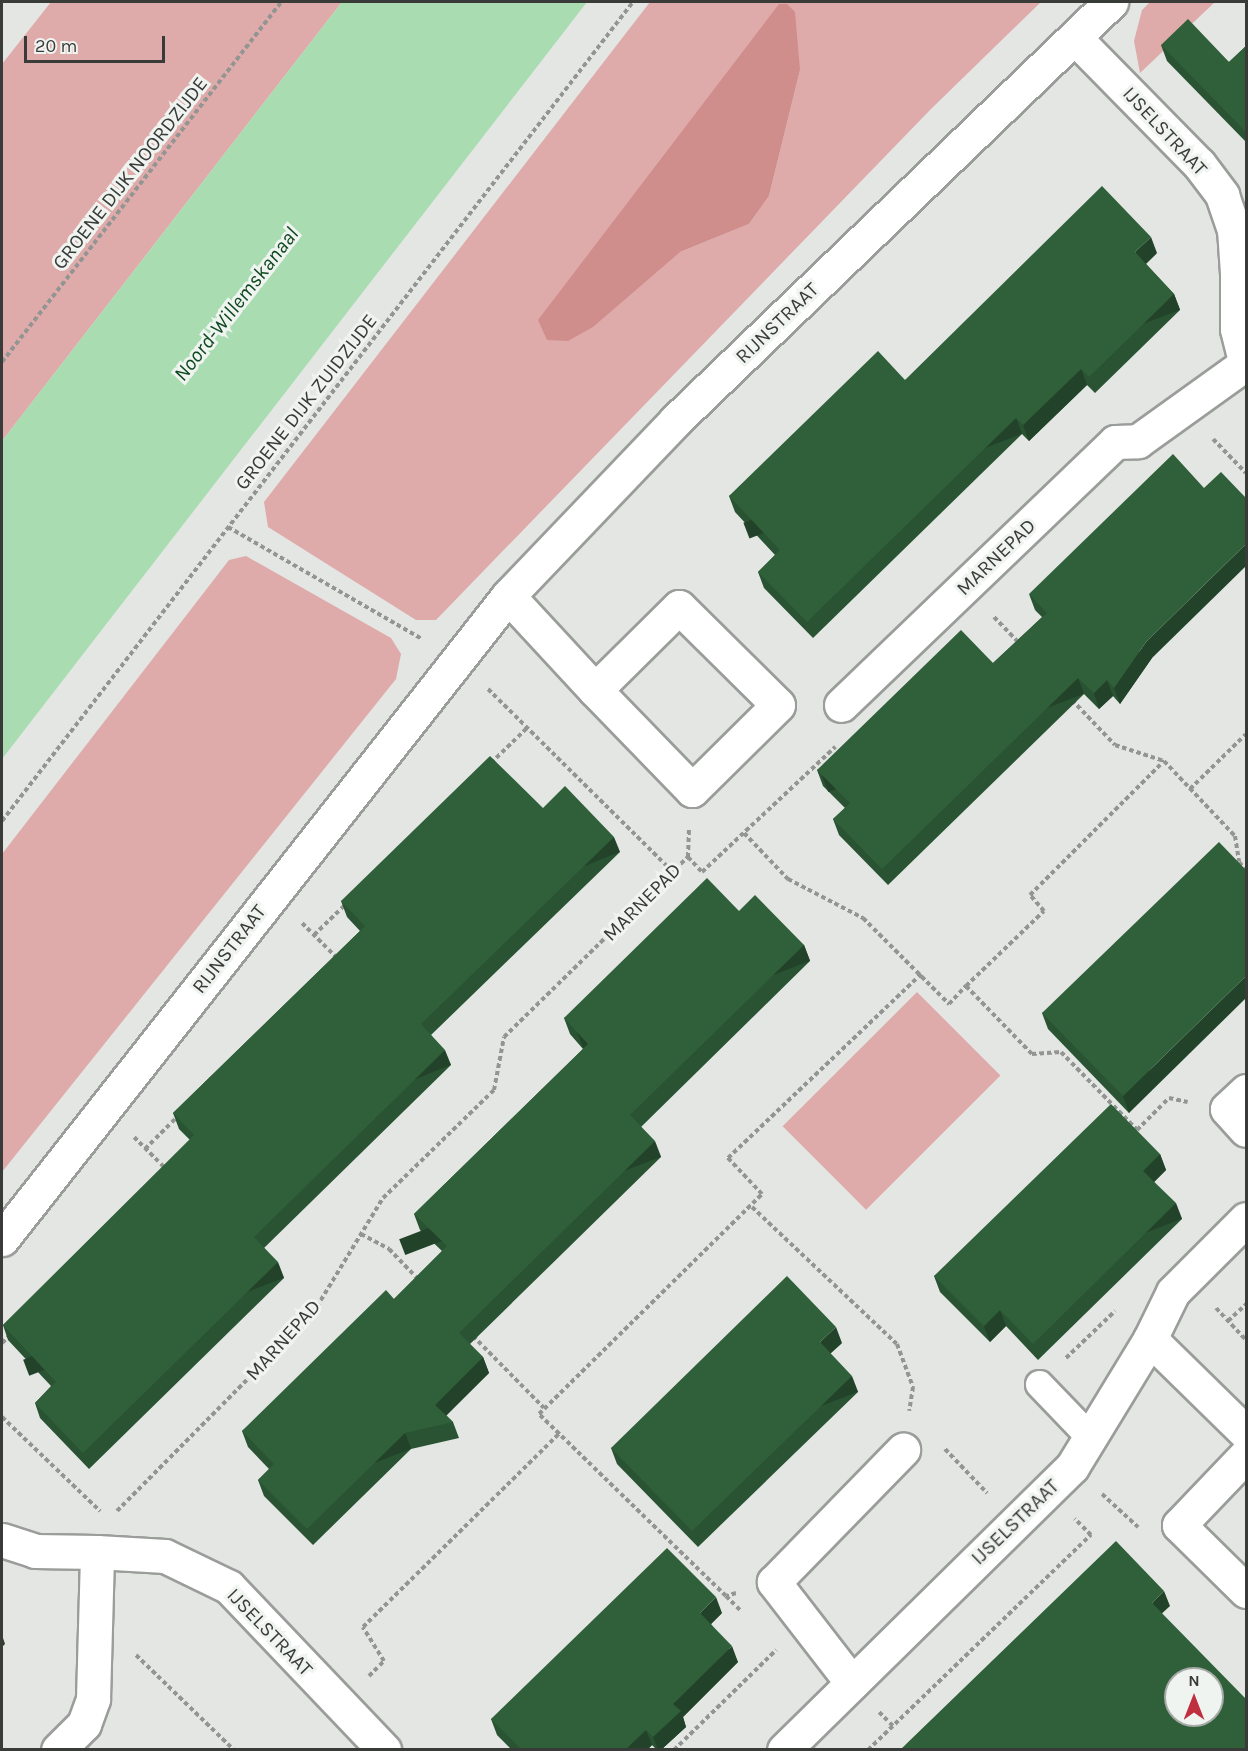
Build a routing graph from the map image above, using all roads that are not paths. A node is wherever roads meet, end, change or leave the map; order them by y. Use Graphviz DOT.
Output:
graph roads {
  1 [pos="1111,2"];
  2 [pos="1075,38"];
  3 [pos="1242,273"];
  4 [pos="1246,365"];
  5 [pos="508,596"];
  6 [pos="595,690"];
  7 [pos="841,705"];
  8 [pos="1246,1219"];
  9 [pos="2,1239"];
  10 [pos="1150,1339"];
  11 [pos="1039,1384"];
  12 [pos="1246,1433"];
  13 [pos="1090,1437"];
  14 [pos="903,1450"];
  15 [pos="1246,1455"];
  16 [pos="2,1540"];
  17 [pos="97,1552"];
  18 [pos="1246,1591"];
  19 [pos="852,1683"];
  20 [pos="57,1749"];
  21 [pos="384,1749"];
  22 [pos="784,1749"];
  1 -- 2 [label="street, RIJNSTRAAT"];
  2 -- 3 [label="street, IJSELSTRAAT"];
  2 -- 5 [label="street, RIJNSTRAAT"];
  3 -- 4 [label="street, IJSELSTRAAT"];
  4 -- 7 [label="street, MARNEPAD"];
  5 -- 6 [label="street"];
  5 -- 9 [label="street, RIJNSTRAAT"];
  6 -- 6 [label="street"];
  8 -- 10 [label="street, IJSELSTRAAT"];
  10 -- 12 [label="street"];
  10 -- 13 [label="street, IJSELSTRAAT"];
  11 -- 13 [label="lane"];
  13 -- 19 [label="street, IJSELSTRAAT"];
  14 -- 19 [label="street"];
  15 -- 18 [label="street"];
  16 -- 17 [label="street, IJSELSTRAAT"];
  17 -- 20 [label="street"];
  17 -- 21 [label="street, IJSELSTRAAT"];
  19 -- 22 [label="street, IJSELSTRAAT"];
}
